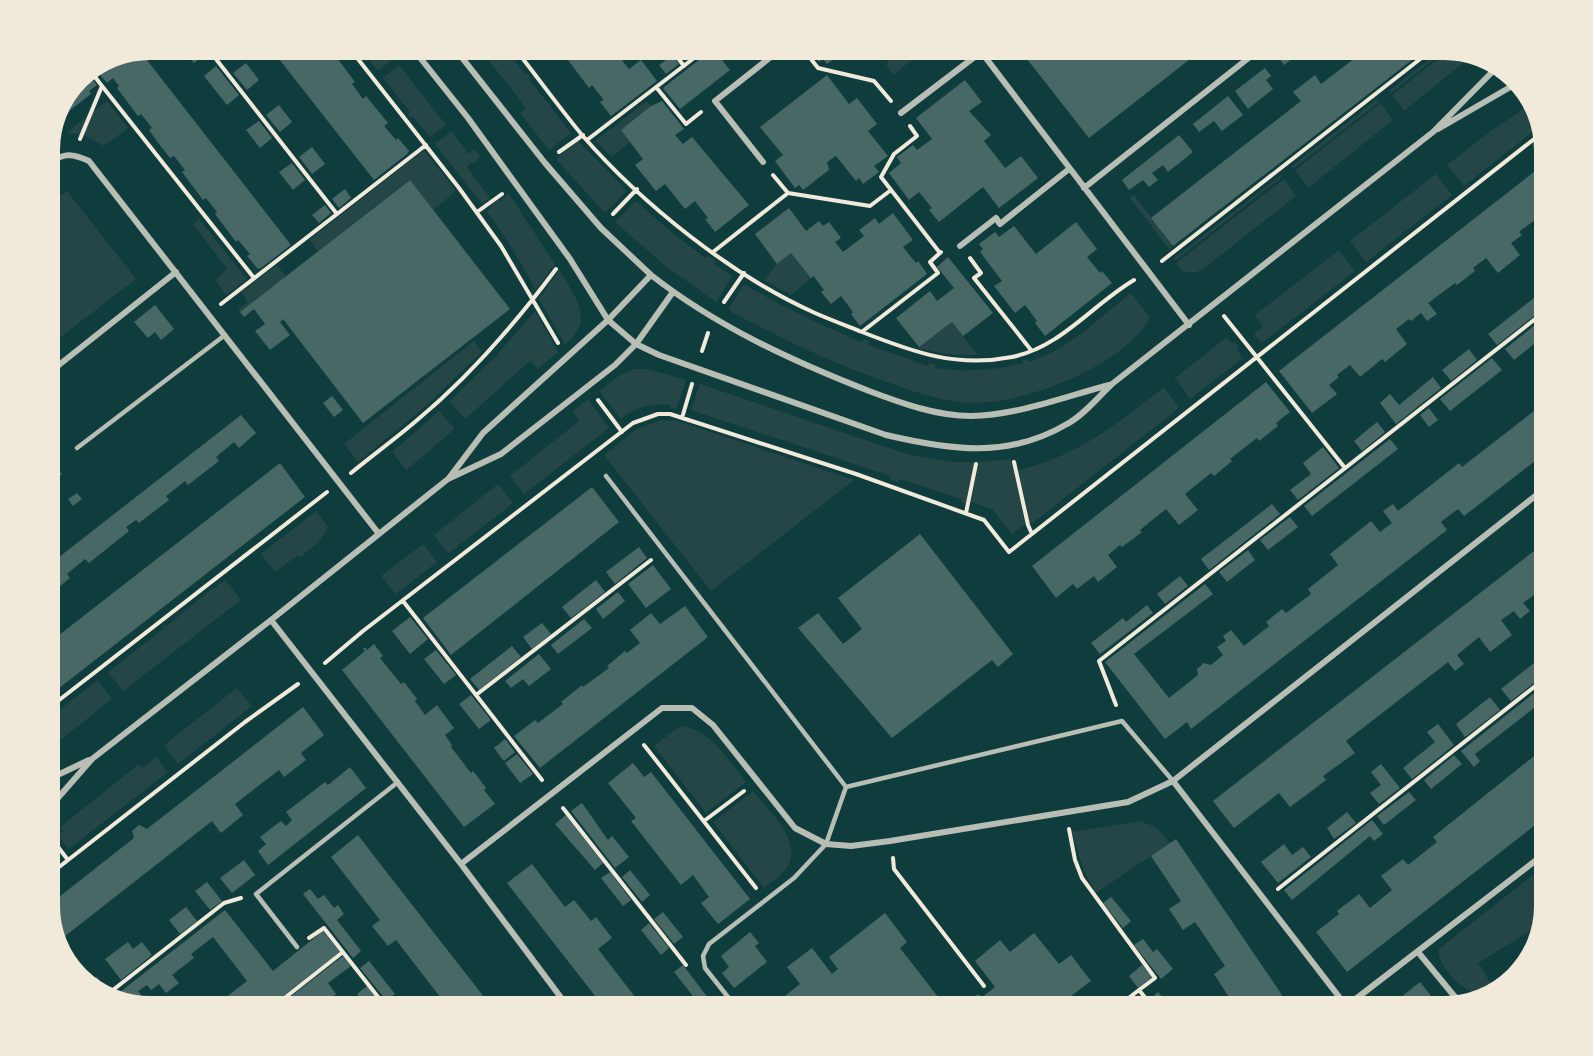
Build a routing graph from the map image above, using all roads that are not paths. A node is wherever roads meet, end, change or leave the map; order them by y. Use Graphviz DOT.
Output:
graph roads {
  1 [pos="419,56"];
  2 [pos="461,56"];
  3 [pos="772,56"];
  4 [pos="974,56"];
  5 [pos="985,56"];
  6 [pos="1251,56"];
  7 [pos="1495,70"];
  8 [pos="1512,86"];
  9 [pos="900,113"];
  10 [pos="1432,132"];
  11 [pos="56,159"];
  12 [pos="763,162"];
  13 [pos="1069,169"];
  14 [pos="1084,188"];
  15 [pos="960,246"];
  16 [pos="176,272"];
  17 [pos="651,275"];
  18 [pos="673,292"];
  19 [pos="608,320"];
  20 [pos="1189,325"];
  21 [pos="225,335"];
  22 [pos="636,344"];
  23 [pos="56,367"];
  24 [pos="1112,384"];
  25 [pos="77,447"];
  26 [pos="606,476"];
  27 [pos="448,479"];
  28 [pos="1538,494"];
  29 [pos="379,534"];
  30 [pos="271,620"];
  31 [pos="92,759"];
  32 [pos="56,776"];
  33 [pos="1173,781"];
  34 [pos="398,782"];
  35 [pos="846,787"];
  36 [pos="56,800"];
  37 [pos="826,844"];
  38 [pos="1538,859"];
  39 [pos="461,864"];
  40 [pos="297,947"];
  41 [pos="1418,951"];
  42 [pos="1460,999"];
  43 [pos="563,1000"];
  44 [pos="730,1000"];
  45 [pos="1342,1000"];
  46 [pos="1358,1000"];
  1 -- 19 [label="street"];
  2 -- 17 [label="street"];
  3 -- 12 [label="street"];
  4 -- 9 [label="street"];
  5 -- 13 [label="street"];
  6 -- 14 [label="street"];
  7 -- 10 [label="street"];
  8 -- 10 [label="street"];
  10 -- 20 [label="street"];
  11 -- 16 [label="street"];
  13 -- 14 [label="street"];
  13 -- 15 [label="street"];
  14 -- 20 [label="street"];
  16 -- 21 [label="street"];
  16 -- 23 [label="street"];
  17 -- 18 [label="street"];
  17 -- 19 [label="street"];
  18 -- 22 [label="street"];
  18 -- 24 [label="street"];
  19 -- 22 [label="street"];
  19 -- 27 [label="street"];
  20 -- 24 [label="street"];
  21 -- 25 [label="lane"];
  21 -- 29 [label="street"];
  22 -- 24 [label="street"];
  22 -- 27 [label="street"];
  26 -- 35 [label="lane"];
  27 -- 29 [label="street"];
  28 -- 33 [label="street"];
  29 -- 30 [label="street"];
  30 -- 31 [label="street"];
  30 -- 34 [label="street"];
  31 -- 32 [label="street"];
  31 -- 36 [label="street"];
  33 -- 35 [label="lane"];
  33 -- 37 [label="street"];
  33 -- 45 [label="street"];
  34 -- 39 [label="street"];
  34 -- 40 [label="lane"];
  35 -- 37 [label="lane"];
  37 -- 39 [label="street"];
  37 -- 44 [label="lane"];
  38 -- 41 [label="street"];
  39 -- 43 [label="street"];
  41 -- 42 [label="street"];
  41 -- 46 [label="street"];
}
